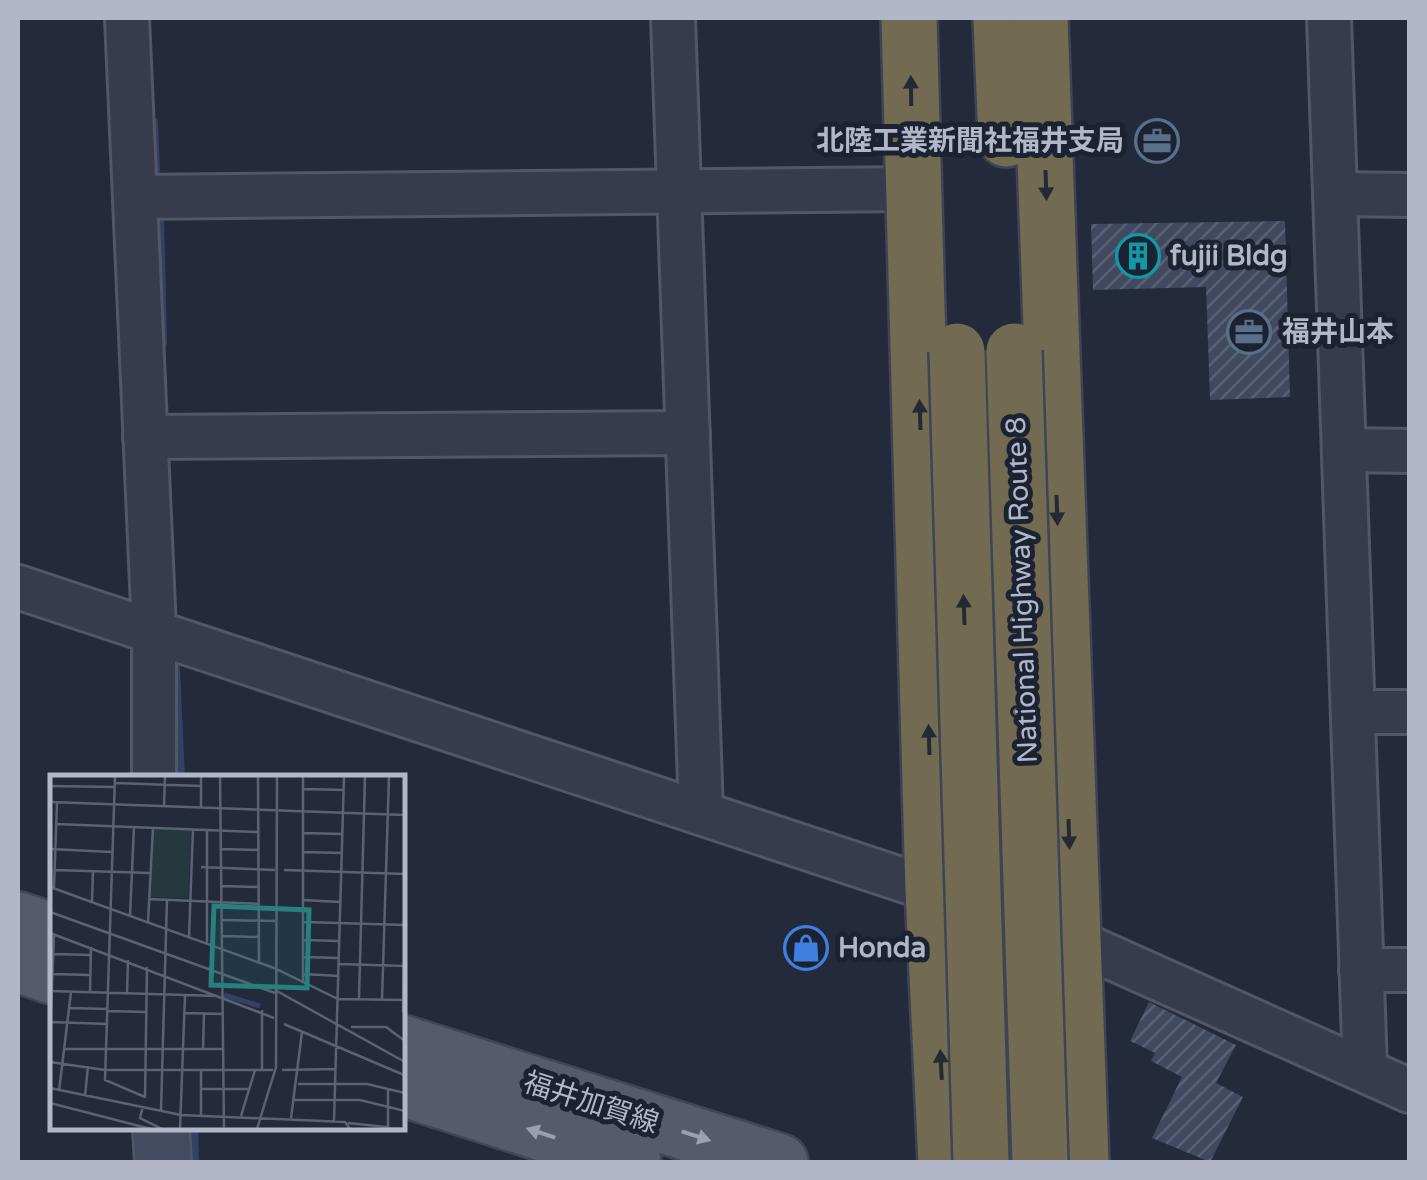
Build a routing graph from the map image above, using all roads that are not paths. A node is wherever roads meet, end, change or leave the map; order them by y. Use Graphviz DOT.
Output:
graph roads {
  1 [pos="127,18"];
  2 [pos="673,18"];
  3 [pos="909,18"];
  4 [pos="944,18"];
  5 [pos="1002,18"];
  6 [pos="1040,18"];
  7 [pos="1329,18"];
  8 [pos="914,189"];
  9 [pos="680,191"];
  10 [pos="1335,194"];
  11 [pos="1410,194"];
  12 [pos="134,197"];
  13 [pos="688,433"];
  14 [pos="145,438"];
  15 [pos="1344,450"];
  16 [pos="1410,451"];
  17 [pos="18,587"];
  18 [pos="154,630"];
  19 [pos="1353,712"];
  20 [pos="1410,712"];
  21 [pos="154,775"];
  22 [pos="701,812"];
  23 [pos="933,890"];
  24 [pos="18,920"];
  25 [pos="50,930"];
  26 [pos="1072,940"];
  27 [pos="18,964"];
  28 [pos="1361,970"];
  29 [pos="1410,970"];
  30 [pos="50,975"];
  31 [pos="405,1044"];
  32 [pos="1365,1070"];
  33 [pos="405,1089"];
  34 [pos="1410,1091"];
  35 [pos="161,1130"];
  36 [pos="163,1162"];
  37 [pos="633,1162"];
  38 [pos="780,1162"];
  39 [pos="946,1162"];
  40 [pos="981,1162"];
  41 [pos="1040,1162"];
  42 [pos="1080,1162"];
  1 -- 12 [label="street"];
  2 -- 9 [label="street"];
  8 -- 3 [label="highway, one-way"];
  40 -- 4 [label="highway, National Highway Route 8, one-way, bridge"];
  5 -- 41 [label="highway, National Highway Route 8, bridge"];
  6 -- 26 [label="highway, one-way"];
  7 -- 10 [label="street"];
  8 -- 9 [label="street"];
  23 -- 8 [label="highway, one-way"];
  9 -- 12 [label="street"];
  9 -- 13 [label="street"];
  10 -- 11 [label="street"];
  10 -- 15 [label="street"];
  12 -- 14 [label="street"];
  13 -- 14 [label="street"];
  13 -- 22 [label="street"];
  14 -- 18 [label="street"];
  15 -- 16 [label="street"];
  15 -- 19 [label="street"];
  17 -- 18 [label="street"];
  18 -- 21 [label="street"];
  18 -- 22 [label="street"];
  19 -- 20 [label="street"];
  19 -- 28 [label="street"];
  22 -- 23 [label="street"];
  23 -- 26 [label="street"];
  39 -- 23 [label="highway, one-way"];
  24 -- 25 [label="main road"];
  26 -- 32 [label="street"];
  26 -- 42 [label="highway"];
  27 -- 30 [label="main road"];
  28 -- 29 [label="street"];
  28 -- 32 [label="street"];
  31 -- 38 [label="main road, 福井加賀線, one-way"];
  32 -- 34 [label="street"];
  37 -- 33 [label="main road, 福井加賀線, one-way"];
  35 -- 36 [label="street"];
}
